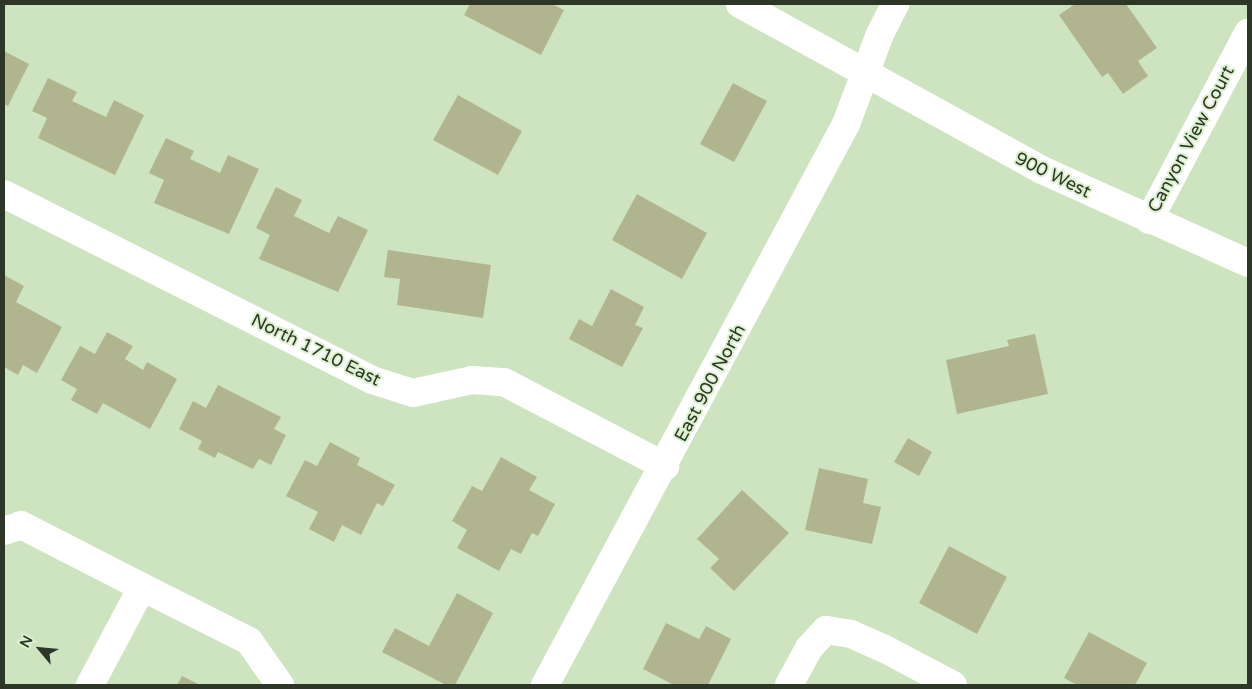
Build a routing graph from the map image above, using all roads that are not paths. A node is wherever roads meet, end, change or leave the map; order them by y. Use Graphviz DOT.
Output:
graph roads {
  1 [pos="740,4"];
  2 [pos="895,4"];
  3 [pos="1248,32"];
  4 [pos="864,75"];
  5 [pos="4,194"];
  6 [pos="1149,220"];
  7 [pos="1248,263"];
  8 [pos="665,466"];
  9 [pos="4,531"];
  10 [pos="142,587"];
  11 [pos="551,683"];
  12 [pos="90,685"];
  13 [pos="280,685"];
  14 [pos="789,685"];
  15 [pos="953,685"];
  1 -- 4 [label="street, 900 West"];
  2 -- 4 [label="street, East 900 North"];
  3 -- 6 [label="street, Canyon View Court"];
  4 -- 6 [label="street, 900 West"];
  4 -- 8 [label="street, East 900 North"];
  5 -- 8 [label="street, North 1710 East"];
  6 -- 7 [label="street, 900 West"];
  8 -- 11 [label="street, East 900 North"];
  9 -- 10 [label="street"];
  10 -- 12 [label="street"];
  10 -- 13 [label="street"];
  14 -- 15 [label="street"];
}
